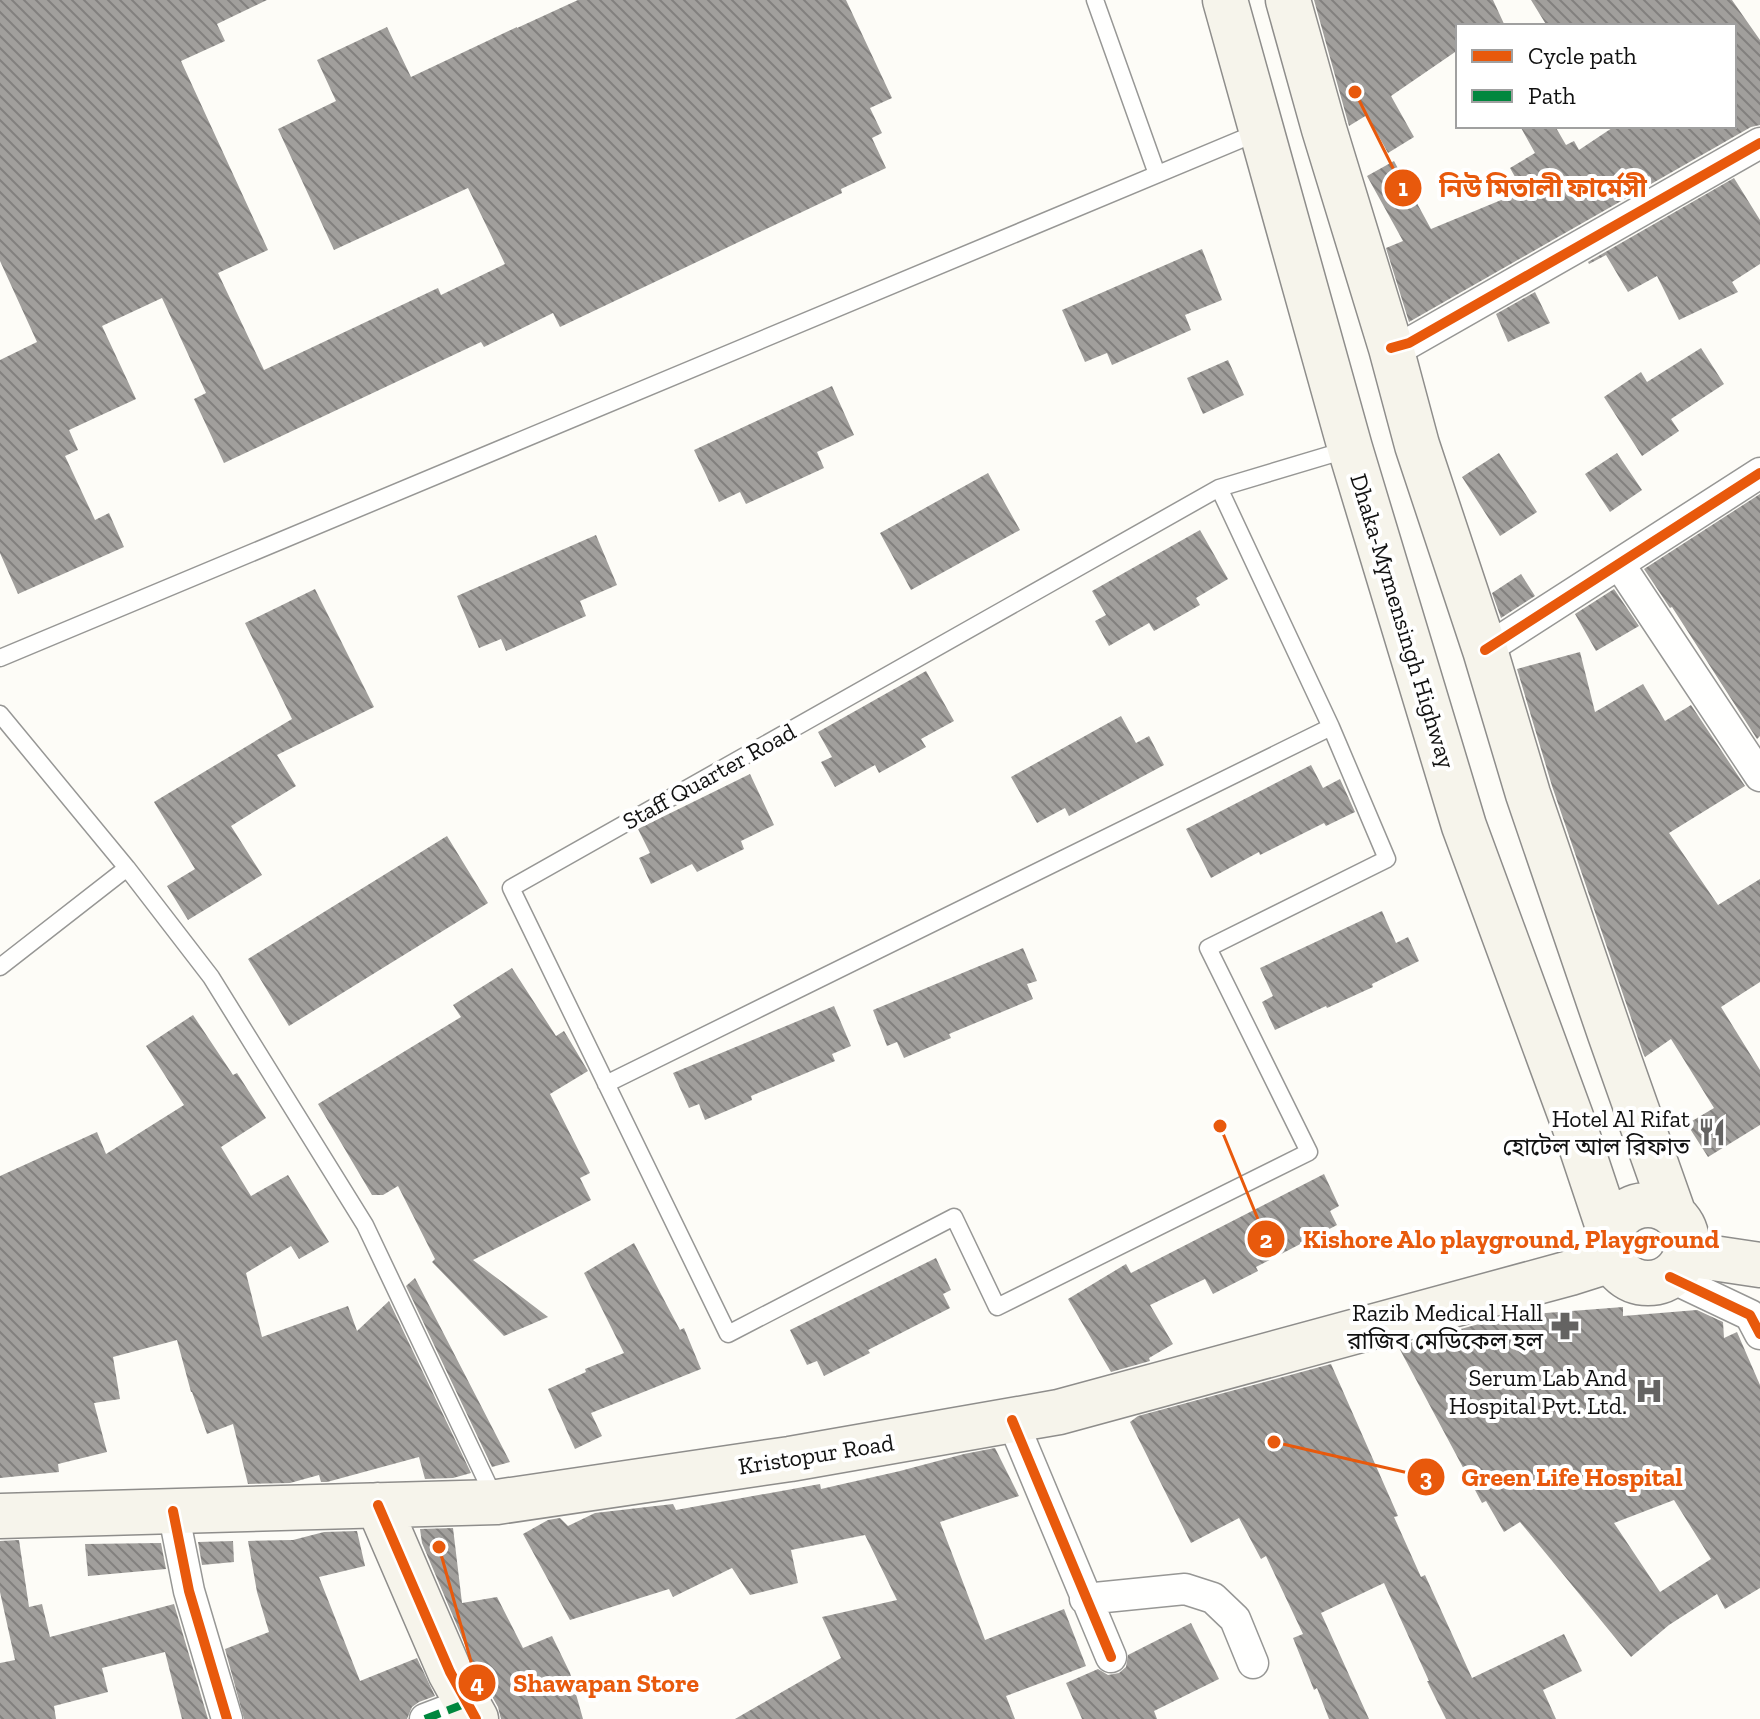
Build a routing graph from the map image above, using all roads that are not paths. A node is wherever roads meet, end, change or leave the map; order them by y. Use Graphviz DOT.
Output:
graph roads {
  1 [pos="1095,0"];
  2 [pos="1225,0"];
  3 [pos="1288,0"];
  4 [pos="1262,130"];
  5 [pos="1760,143"];
  6 [pos="1157,174"];
  7 [pos="1391,348"];
  8 [pos="1350,448"];
  9 [pos="1760,473"];
  10 [pos="1219,488"];
  11 [pos="1619,564"];
  12 [pos="1485,650"];
  13 [pos="0,658"];
  14 [pos="0,714"];
  15 [pos="1331,727"];
  16 [pos="1760,776"];
  17 [pos="127,868"];
  18 [pos="0,967"];
  19 [pos="606,1084"];
  20 [pos="1610,1246"];
  21 [pos="1677,1249"];
  22 [pos="1760,1265"];
  23 [pos="1760,1334"];
  24 [pos="1012,1420"];
  25 [pos="497,1502"];
  26 [pos="378,1505"];
  27 [pos="173,1511"];
  28 [pos="0,1516"];
  29 [pos="1085,1599"];
  30 [pos="1111,1657"];
  31 [pos="1253,1663"];
  32 [pos="472,1711"];
  33 [pos="227,1719"];
  34 [pos="425,1719"];
  1 -- 6 [label="lane"];
  2 -- 4 [label="main road, Dhaka-Mymensingh Highway"];
  3 -- 7 [label="main road"];
  4 -- 6 [label="lane"];
  4 -- 8 [label="main road, Dhaka-Mymensingh Highway"];
  5 -- 7 [label="street"];
  6 -- 13 [label="lane"];
  7 -- 12 [label="main road"];
  8 -- 10 [label="lane, Staff Quarter Road"];
  8 -- 20 [label="main road, Dhaka-Mymensingh Highway"];
  9 -- 11 [label="street"];
  10 -- 15 [label="lane"];
  10 -- 19 [label="lane, Staff Quarter Road"];
  11 -- 12 [label="street"];
  11 -- 16 [label="street"];
  12 -- 21 [label="main road"];
  14 -- 17 [label="lane"];
  15 -- 19 [label="lane"];
  15 -- 19 [label="lane, Staff Quarter Road"];
  17 -- 18 [label="lane"];
  17 -- 25 [label="lane"];
  20 -- 21 [label="main road"];
  20 -- 21 [label="main road"];
  20 -- 24 [label="main road, Kristopur Road"];
  21 -- 22 [label="main road"];
  21 -- 23 [label="street"];
  24 -- 25 [label="main road, Kristopur Road"];
  24 -- 29 [label="street"];
  25 -- 26 [label="main road, Kristopur Road"];
  26 -- 27 [label="main road, Kristopur Road"];
  26 -- 32 [label="main road"];
  27 -- 28 [label="main road, Kristopur Road"];
  27 -- 33 [label="street"];
  29 -- 30 [label="street"];
  29 -- 31 [label="street"];
  32 -- 34 [label="street"];
}
